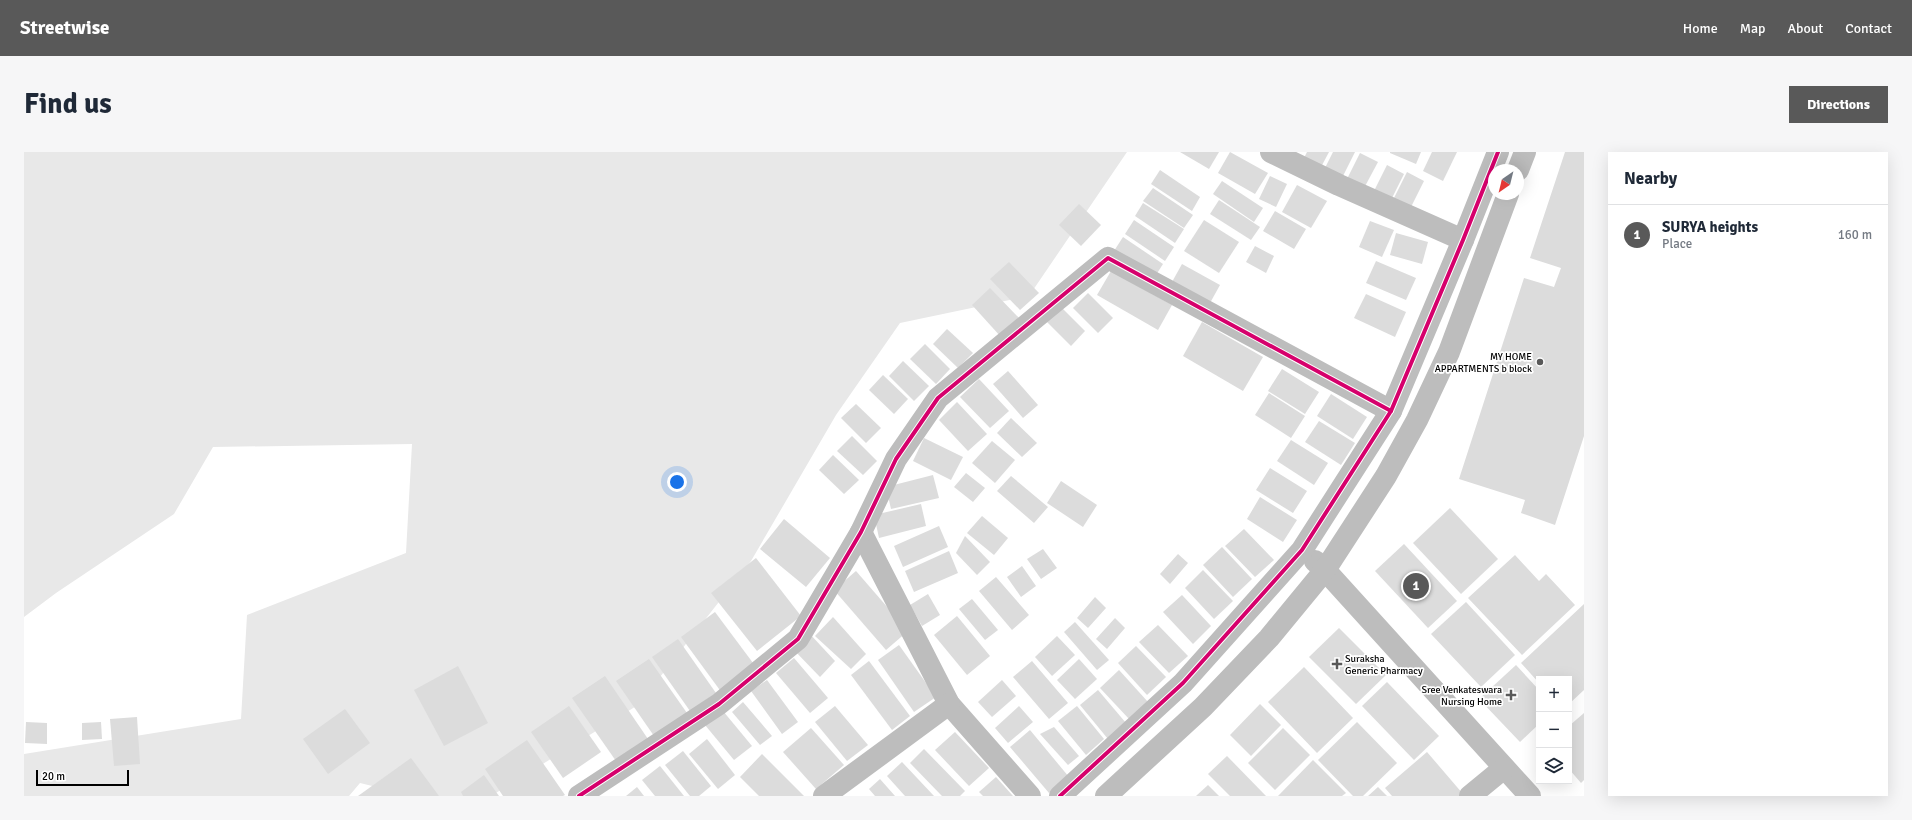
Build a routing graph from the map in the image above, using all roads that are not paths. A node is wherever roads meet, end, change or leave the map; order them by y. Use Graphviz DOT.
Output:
graph roads {
  1 [pos="1271,152"];
  2 [pos="1498,152"];
  3 [pos="1524,152"];
  4 [pos="1520,164"];
  5 [pos="1506,200"];
  6 [pos="1463,240"];
  7 [pos="1391,411"];
  8 [pos="861,532"];
  9 [pos="1302,550"];
  10 [pos="1325,570"];
  11 [pos="949,704"];
  12 [pos="1504,768"];
  13 [pos="579,796"];
  14 [pos="824,796"];
  15 [pos="1030,796"];
  16 [pos="1060,796"];
  17 [pos="1106,796"];
  18 [pos="1470,796"];
  19 [pos="1530,796"];
  1 -- 6 [label="street"];
  2 -- 6 [label="street"];
  3 -- 4 [label="street"];
  5 -- 10 [label="street"];
  6 -- 7 [label="street"];
  7 -- 8 [label="street"];
  7 -- 9 [label="street"];
  8 -- 11 [label="street"];
  8 -- 13 [label="street"];
  9 -- 10 [label="street"];
  9 -- 16 [label="street"];
  10 -- 12 [label="street"];
  10 -- 17 [label="street"];
  11 -- 14 [label="street"];
  11 -- 15 [label="street"];
  12 -- 18 [label="street"];
  12 -- 19 [label="street"];
}
